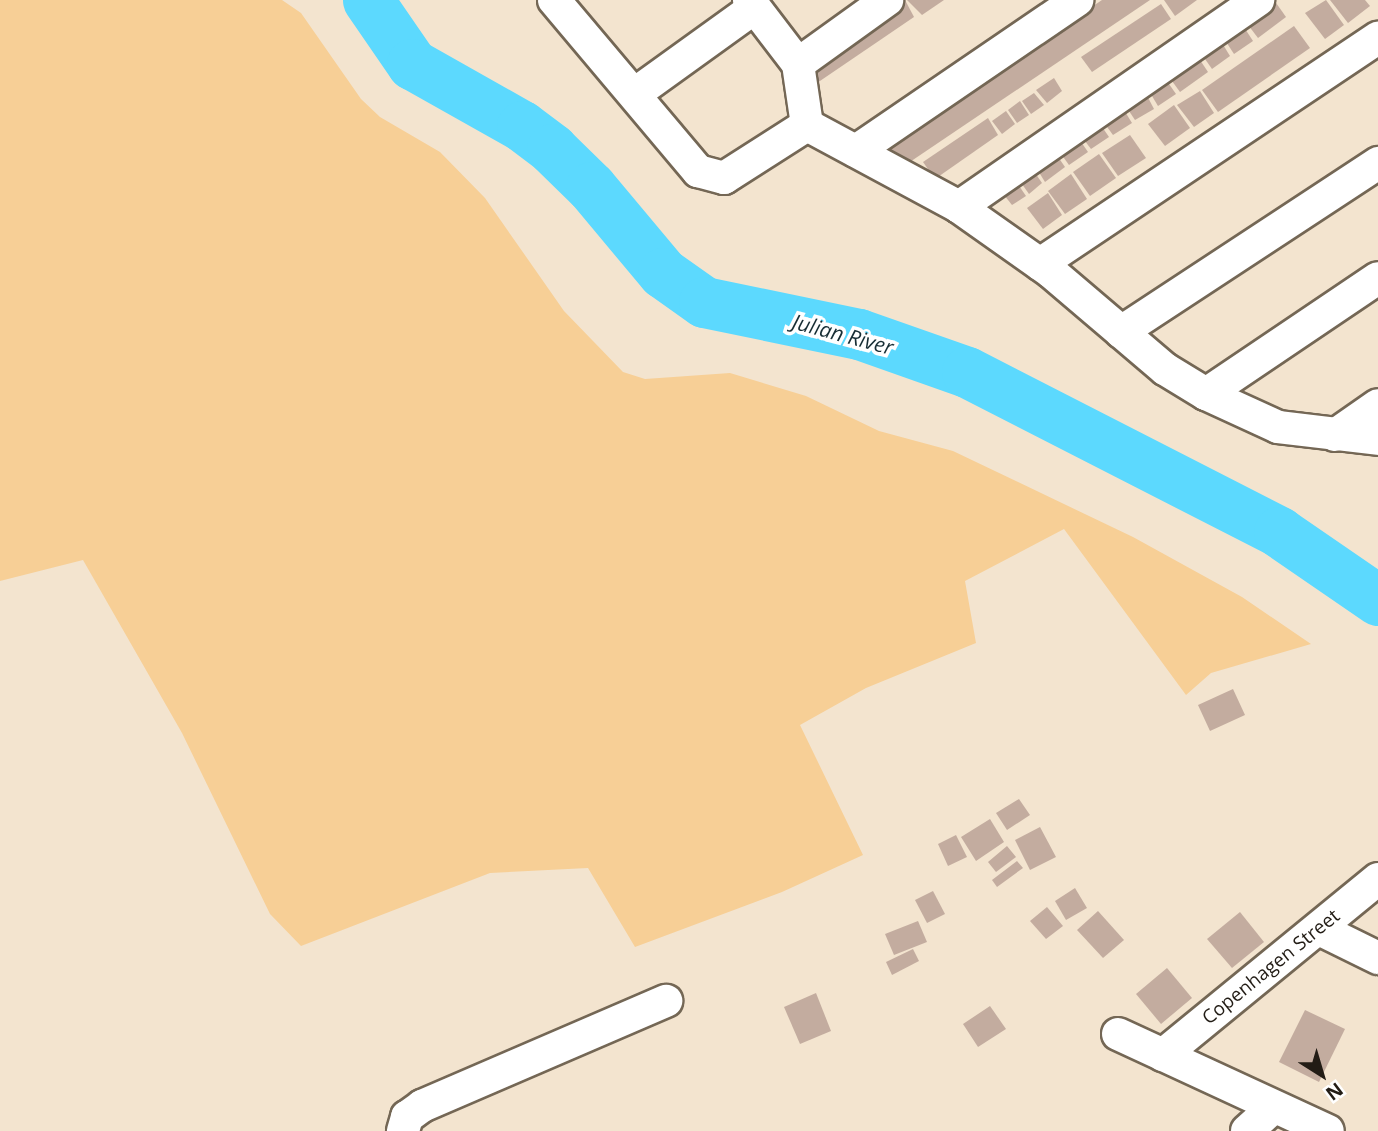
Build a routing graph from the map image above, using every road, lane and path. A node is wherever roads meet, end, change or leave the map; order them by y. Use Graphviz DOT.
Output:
graph roads {
  1 [pos="1077,0"];
  2 [pos="1258,0"];
  3 [pos="881,2"];
  4 [pos="569,4"];
  5 [pos="751,4"];
  6 [pos="1378,38"];
  7 [pos="798,64"];
  8 [pos="636,93"];
  9 [pos="807,125"];
  10 [pos="856,151"];
  11 [pos="1378,163"];
  12 [pos="959,207"];
  13 [pos="1040,264"];
  14 [pos="1378,278"];
  15 [pos="1121,332"];
  16 [pos="1206,394"];
  17 [pos="1378,405"];
  18 [pos="1335,435"];
  19 [pos="1378,439"];
  20 [pos="1378,879"];
  21 [pos="1319,929"];
  22 [pos="1378,958"];
  23 [pos="666,1001"];
  24 [pos="1118,1034"];
  25 [pos="1163,1055"];
  26 [pos="1274,1107"];
  27 [pos="403,1131"];
  28 [pos="1247,1131"];
  29 [pos="1328,1131"];
  1 -- 10 [label="street"];
  2 -- 12 [label="street"];
  3 -- 7 [label="street"];
  4 -- 8 [label="street"];
  5 -- 7 [label="street"];
  5 -- 8 [label="street"];
  6 -- 13 [label="street"];
  7 -- 9 [label="street"];
  8 -- 9 [label="street"];
  9 -- 10 [label="street"];
  10 -- 12 [label="street"];
  11 -- 15 [label="street"];
  12 -- 13 [label="street"];
  13 -- 15 [label="street"];
  14 -- 16 [label="street"];
  15 -- 16 [label="street"];
  16 -- 18 [label="street"];
  17 -- 18 [label="street"];
  18 -- 19 [label="street"];
  20 -- 21 [label="street, Copenhagen Street"];
  21 -- 22 [label="street"];
  21 -- 25 [label="street, Copenhagen Street"];
  23 -- 27 [label="street"];
  24 -- 25 [label="street"];
  25 -- 26 [label="street"];
  26 -- 28 [label="street"];
  26 -- 29 [label="street"];
}
